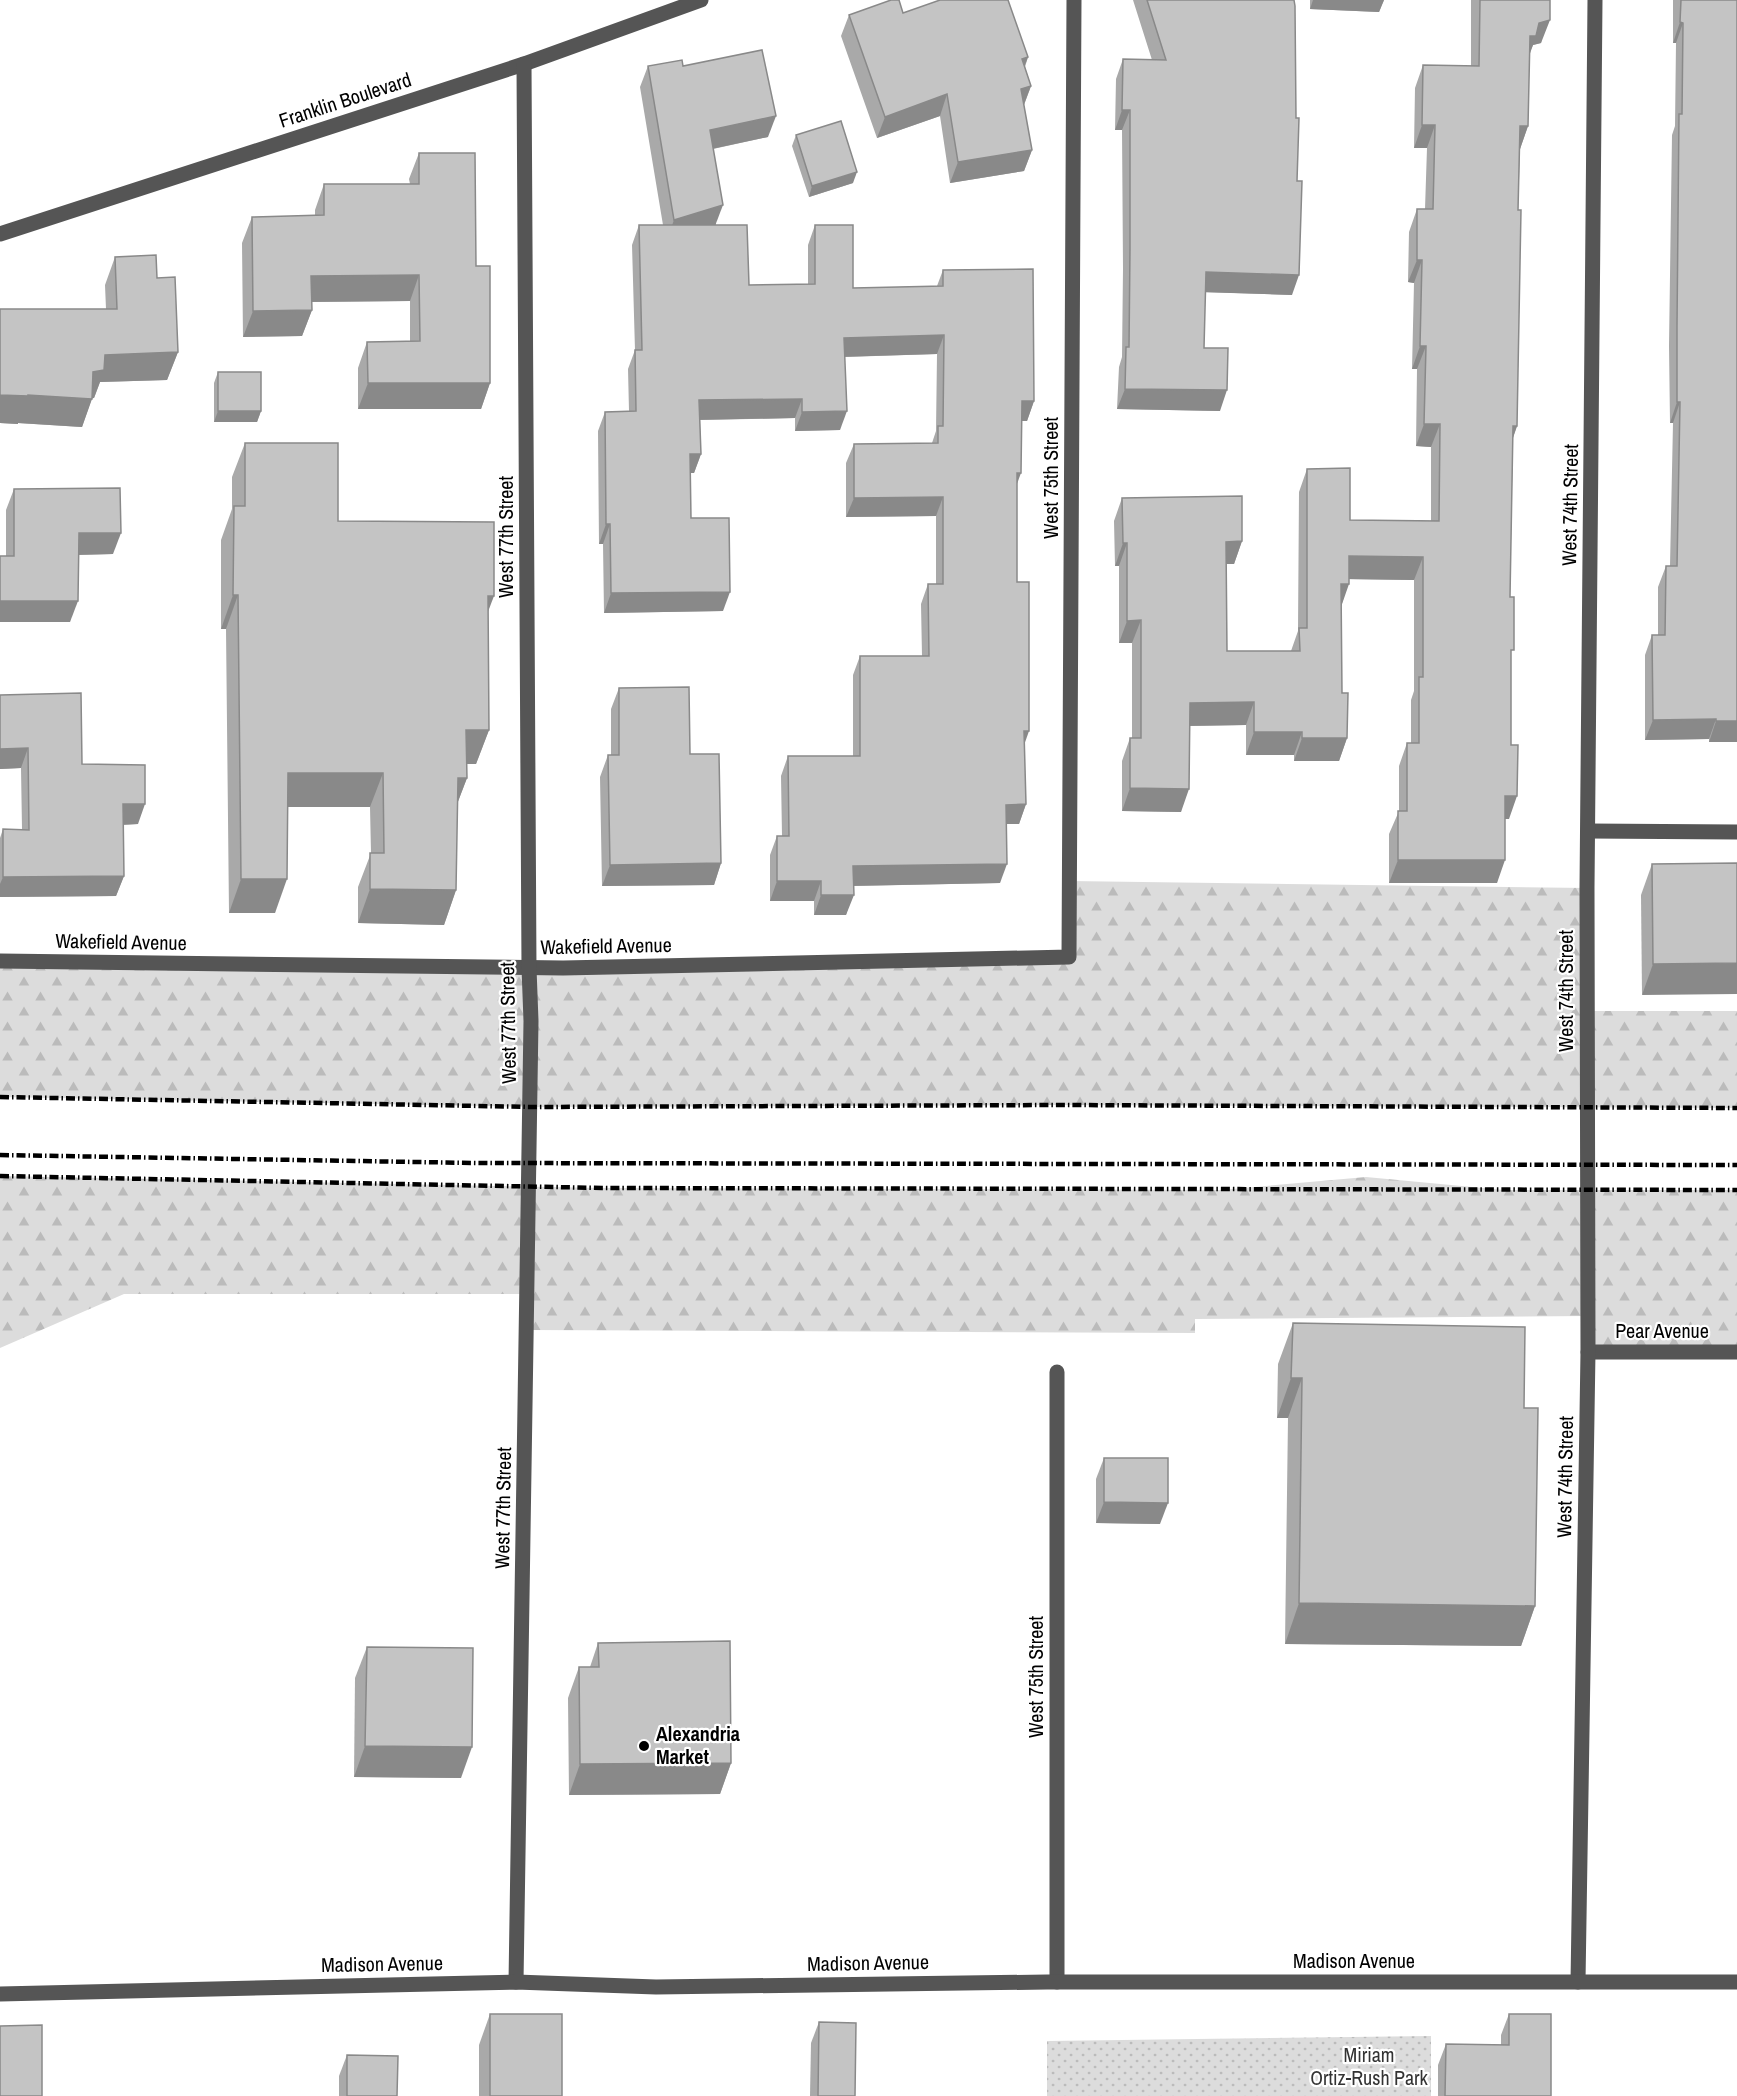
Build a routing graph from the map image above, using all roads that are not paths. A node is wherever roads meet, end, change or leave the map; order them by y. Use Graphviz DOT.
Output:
graph roads {
  1 [pos="1074,0"];
  2 [pos="1595,0"];
  3 [pos="693,1"];
  4 [pos="524,64"];
  5 [pos="0,234"];
  6 [pos="1588,831"];
  7 [pos="1737,832"];
  8 [pos="1069,957"];
  9 [pos="0,961"];
  10 [pos="529,968"];
  11 [pos="1588,1352"];
  12 [pos="1737,1352"];
  13 [pos="1057,1372"];
  14 [pos="516,1982"];
  15 [pos="1057,1982"];
  16 [pos="1578,1982"];
  17 [pos="1737,1982"];
  18 [pos="0,1994"];
  1 -- 8 [label="street, West 75th Street"];
  2 -- 6 [label="street, West 74th Street"];
  3 -- 4 [label="street, Franklin Boulevard"];
  4 -- 5 [label="street, Franklin Boulevard"];
  4 -- 10 [label="street, West 77th Street"];
  6 -- 7 [label="street"];
  6 -- 11 [label="street, West 74th Street"];
  8 -- 10 [label="street, Wakefield Avenue"];
  9 -- 10 [label="street, Wakefield Avenue"];
  10 -- 14 [label="street, West 77th Street"];
  11 -- 12 [label="street, Pear Avenue"];
  11 -- 16 [label="street, West 74th Street"];
  13 -- 15 [label="street, West 75th Street"];
  14 -- 15 [label="street, Madison Avenue"];
  14 -- 18 [label="street, Madison Avenue"];
  15 -- 16 [label="street, Madison Avenue"];
  16 -- 17 [label="street, Madison Avenue"];
}
